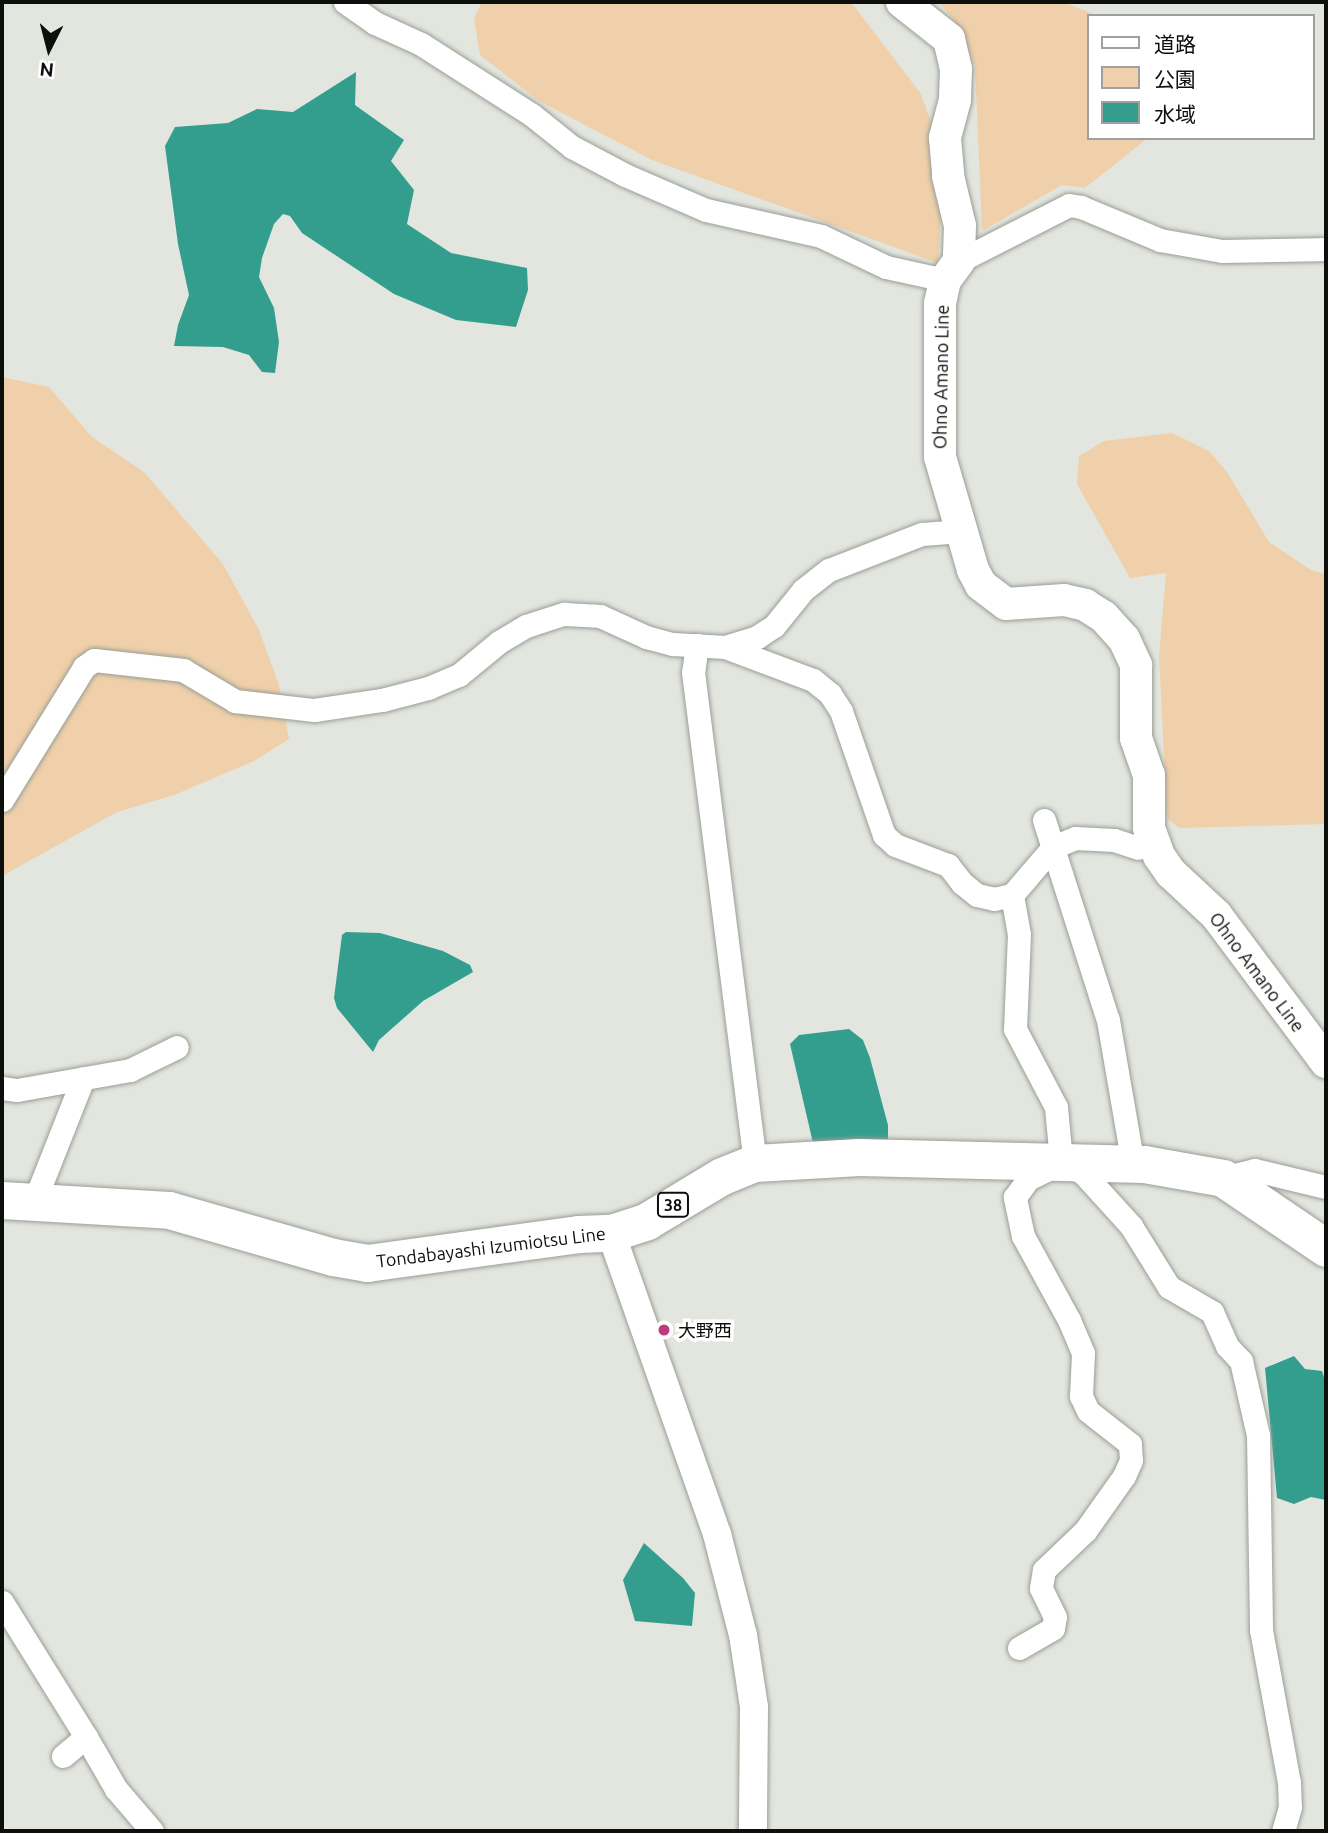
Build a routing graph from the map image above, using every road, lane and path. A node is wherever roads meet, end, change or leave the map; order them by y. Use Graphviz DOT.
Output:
graph roads {
  1 [pos="345,2"];
  2 [pos="902,2"];
  3 [pos="1326,249"];
  4 [pos="952,271"];
  5 [pos="950,490"];
  6 [pos="962,531"];
  7 [pos="922,534"];
  8 [pos="697,645"];
  9 [pos="724,647"];
  10 [pos="2,800"];
  11 [pos="1044,820"];
  12 [pos="1053,847"];
  13 [pos="1138,848"];
  14 [pos="1012,895"];
  15 [pos="177,1046"];
  16 [pos="1326,1062"];
  17 [pos="83,1078"];
  18 [pos="2,1088"];
  19 [pos="1062,1161"];
  20 [pos="755,1163"];
  21 [pos="1133,1164"];
  22 [pos="1223,1178"];
  23 [pos="1326,1187"];
  24 [pos="18,1201"];
  25 [pos="611,1233"];
  26 [pos="1326,1248"];
  27 [pos="2,1602"];
  28 [pos="1019,1648"];
  29 [pos="86,1737"];
  30 [pos="63,1756"];
  31 [pos="152,1831"];
  32 [pos="753,1831"];
  33 [pos="1283,1831"];
  1 -- 4 [label="street"];
  2 -- 4 [label="main road, Ohno Amano Line"];
  3 -- 4 [label="street"];
  4 -- 5 [label="main road, Ohno Amano Line"];
  5 -- 6 [label="main road, Ohno Amano Line"];
  5 -- 7 [label="street"];
  6 -- 7 [label="street"];
  6 -- 16 [label="main road, Ohno Amano Line"];
  7 -- 9 [label="street"];
  8 -- 9 [label="street"];
  8 -- 10 [label="street"];
  8 -- 20 [label="street"];
  9 -- 14 [label="street"];
  11 -- 12 [label="street"];
  12 -- 13 [label="street"];
  12 -- 14 [label="street"];
  12 -- 21 [label="street"];
  14 -- 19 [label="street"];
  15 -- 17 [label="street"];
  17 -- 18 [label="street"];
  17 -- 24 [label="street"];
  19 -- 20 [label="main road, Tondabayashi Izumiotsu Line / 38"];
  19 -- 21 [label="main road, Tondabayashi Izumiotsu Line / 38"];
  19 -- 28 [label="street"];
  19 -- 33 [label="street"];
  20 -- 25 [label="main road, Tondabayashi Izumiotsu Line / 38"];
  21 -- 22 [label="main road, Tondabayashi Izumiotsu Line / 38"];
  22 -- 23 [label="street"];
  22 -- 26 [label="main road, Tondabayashi Izumiotsu Line / 38"];
  24 -- 25 [label="main road, Tondabayashi Izumiotsu Line / 38"];
  25 -- 32 [label="street"];
  27 -- 29 [label="street"];
  29 -- 30 [label="street"];
  29 -- 31 [label="street"];
}
